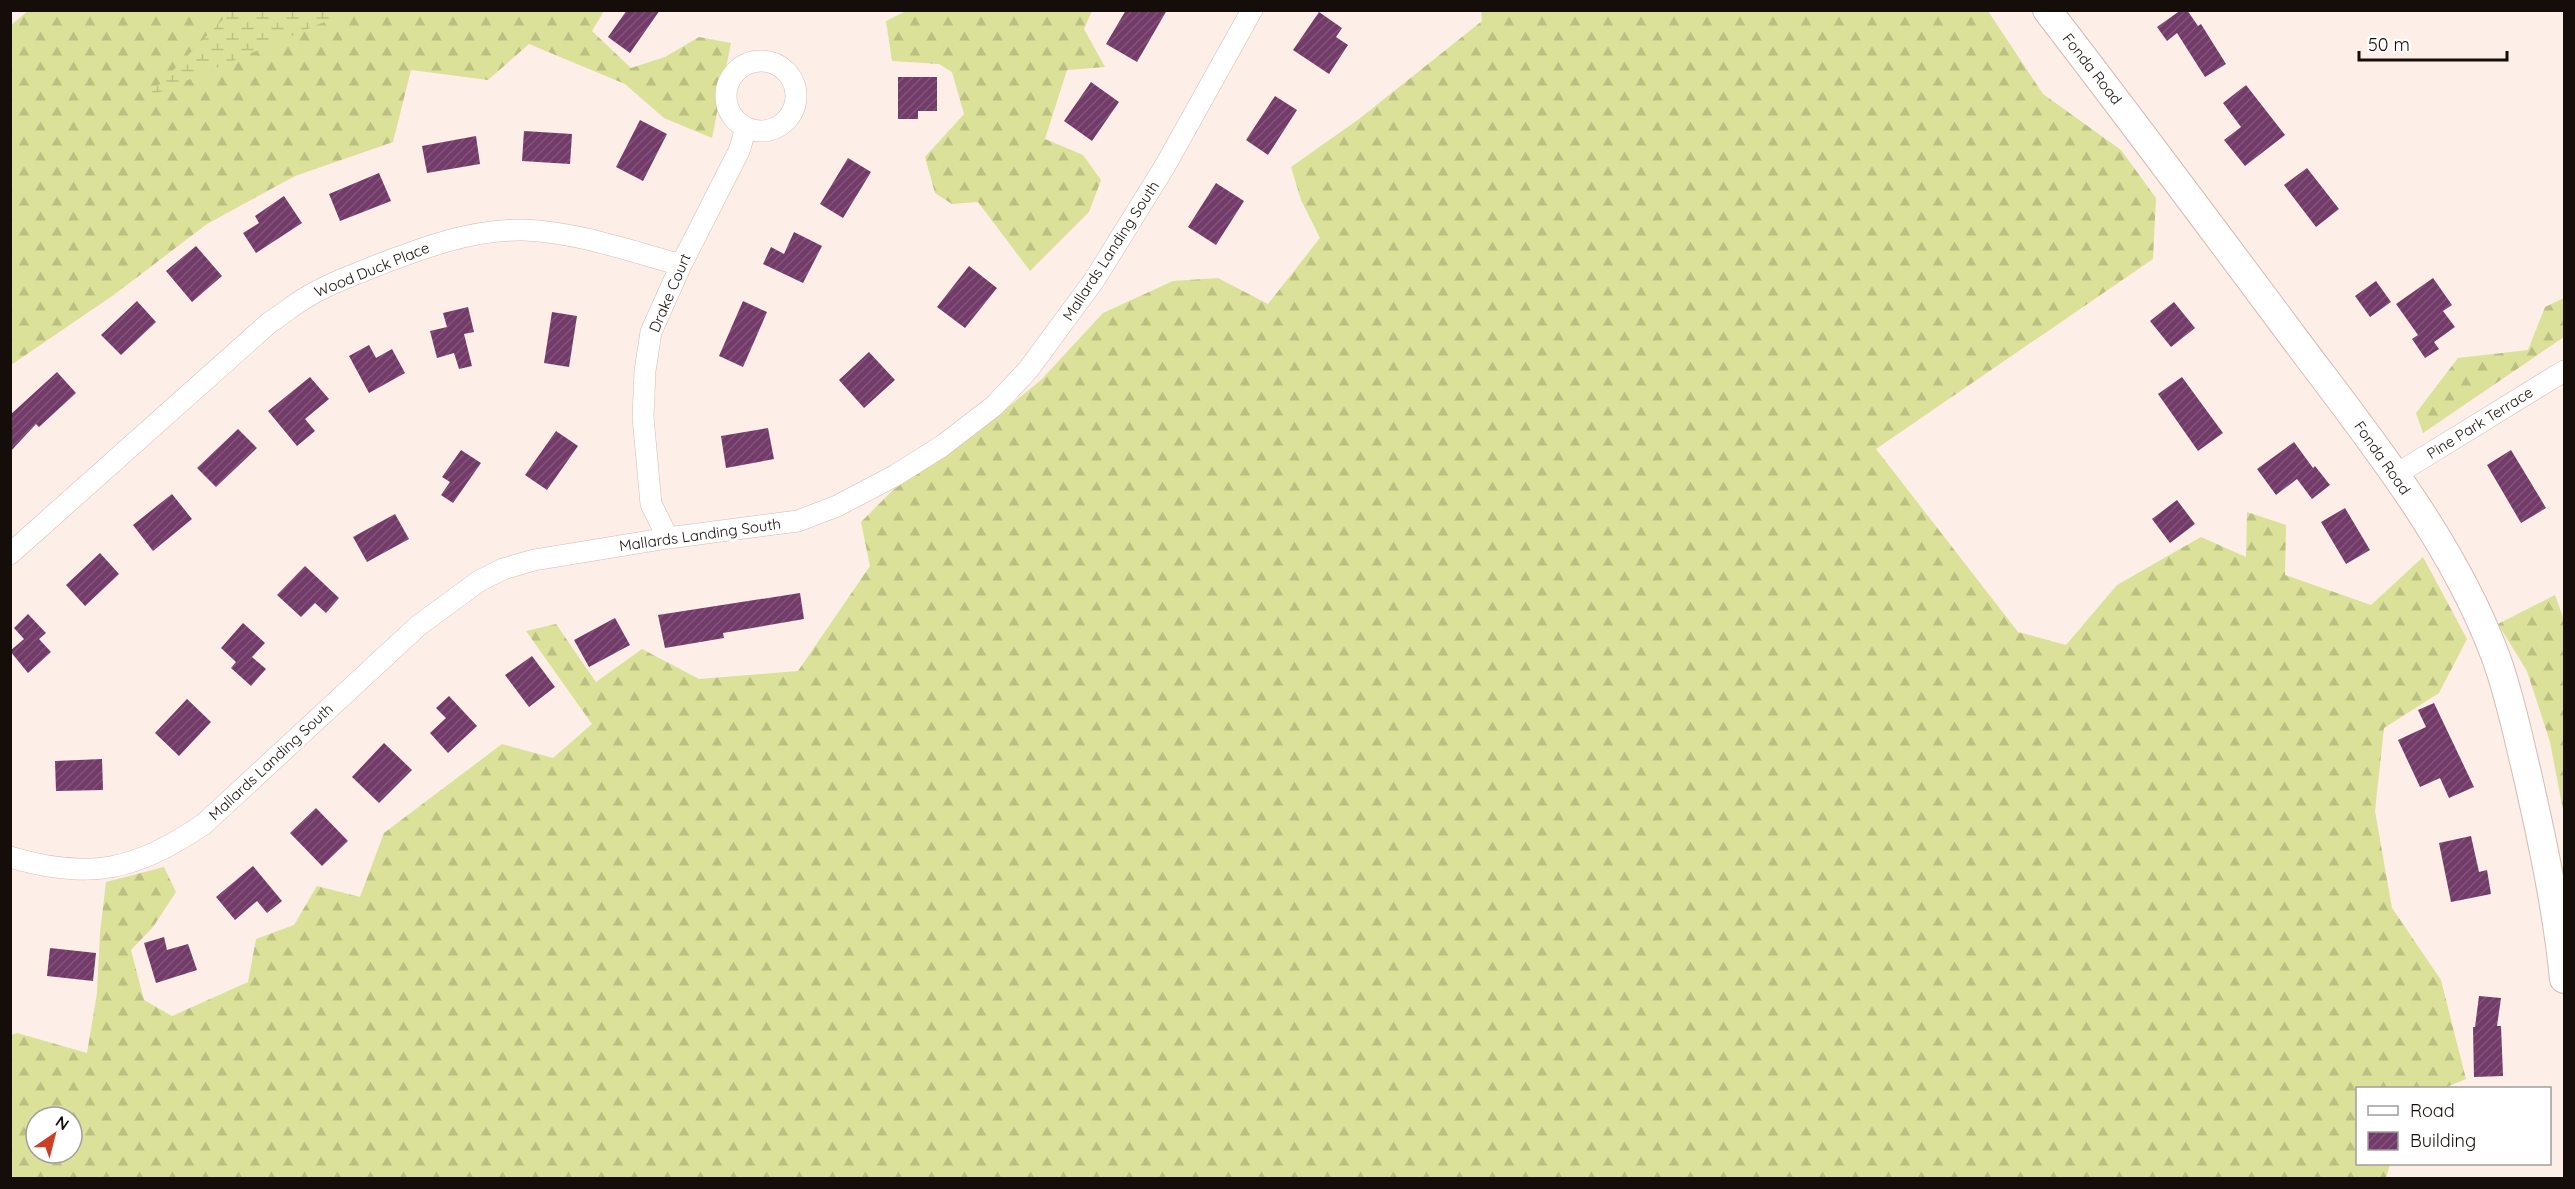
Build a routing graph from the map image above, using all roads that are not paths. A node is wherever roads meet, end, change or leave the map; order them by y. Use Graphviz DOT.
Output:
graph roads {
  1 [pos="1252,10"];
  2 [pos="2046,10"];
  3 [pos="746,128"];
  4 [pos="681,265"];
  5 [pos="2565,371"];
  6 [pos="2395,475"];
  7 [pos="668,538"];
  8 [pos="10,554"];
  9 [pos="10,857"];
  10 [pos="2565,979"];
  1 -- 7 [label="street, Mallards Landing South"];
  2 -- 6 [label="street, Fonda Road"];
  3 -- 4 [label="street, Drake Court"];
  4 -- 7 [label="street, Drake Court"];
  4 -- 8 [label="street, Wood Duck Place"];
  5 -- 6 [label="street, Pine Park Terrace"];
  6 -- 10 [label="street, Fonda Road"];
  7 -- 9 [label="street, Mallards Landing South"];
}
